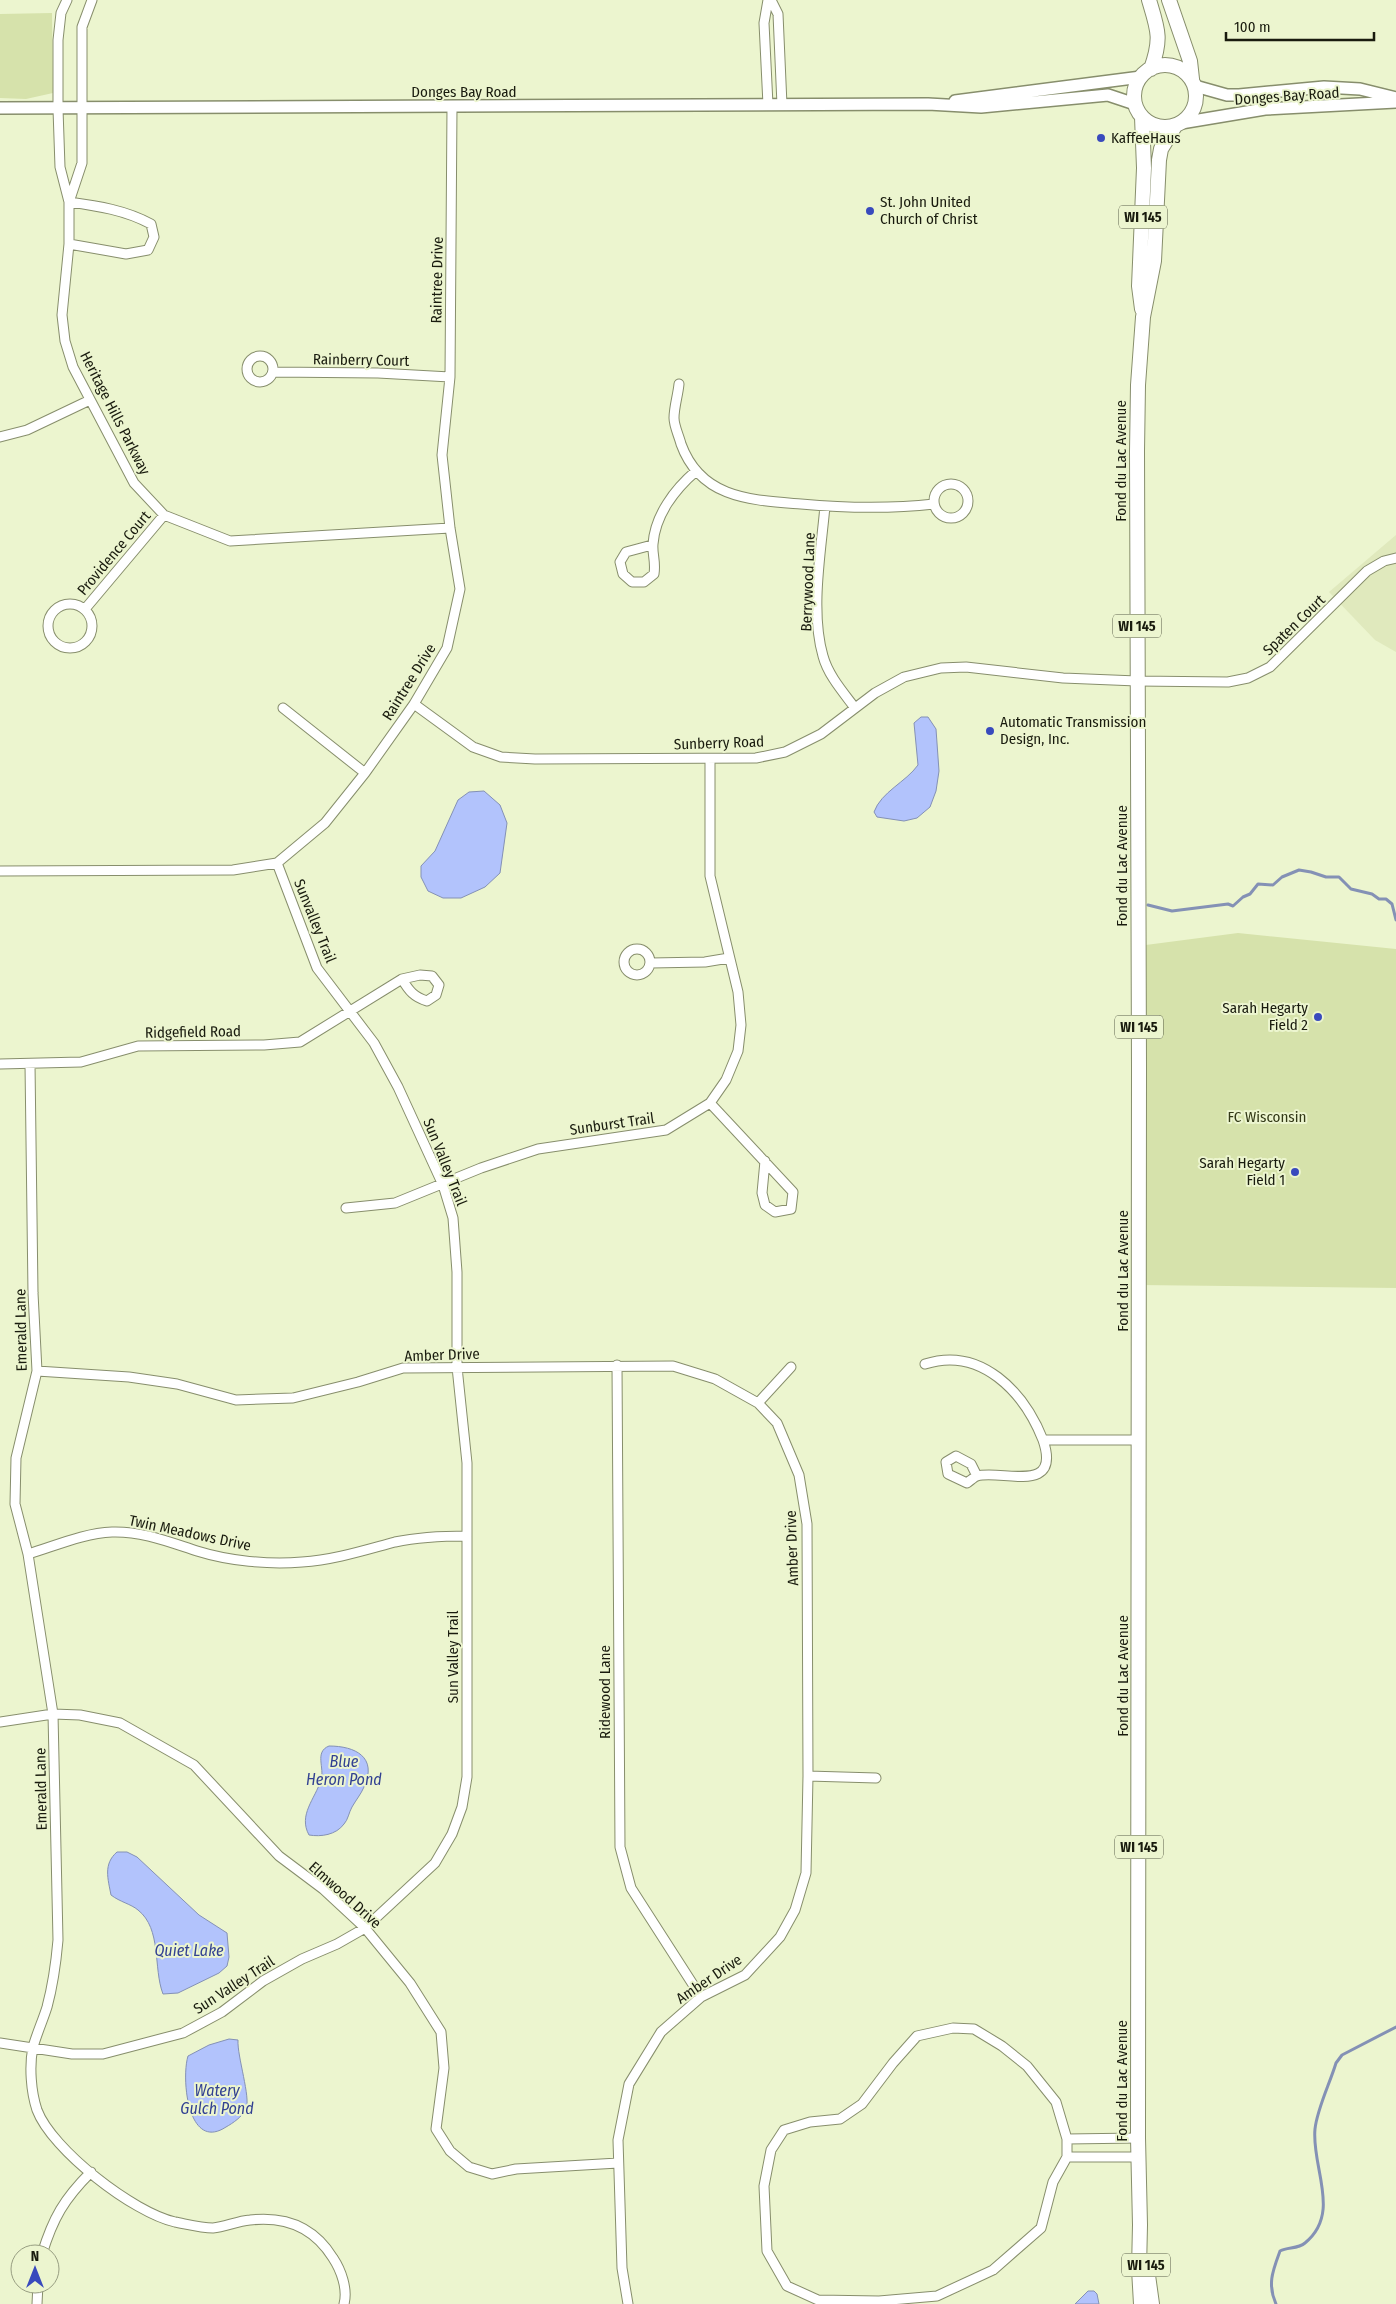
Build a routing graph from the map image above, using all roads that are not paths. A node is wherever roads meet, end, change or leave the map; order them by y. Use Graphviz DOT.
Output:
graph roads {
  1 [pos="66,0"];
  2 [pos="92,0"];
  3 [pos="769,0"];
  4 [pos="1150,0"];
  5 [pos="1169,0"];
  6 [pos="1146,73"];
  7 [pos="1193,82"];
  8 [pos="1396,98"];
  9 [pos="1396,102"];
  10 [pos="928,104"];
  11 [pos="1135,104"];
  12 [pos="768,105"];
  13 [pos="782,105"];
  14 [pos="452,107"];
  15 [pos="0,108"];
  16 [pos="58,109"];
  17 [pos="82,109"];
  18 [pos="1142,117"];
  19 [pos="1178,125"];
  20 [pos="69,202"];
  21 [pos="69,244"];
  22 [pos="1143,317"];
  23 [pos="273,372"];
  24 [pos="450,377"];
  25 [pos="679,384"];
  26 [pos="90,400"];
  27 [pos="0,437"];
  28 [pos="696,472"];
  29 [pos="934,504"];
  30 [pos="825,506"];
  31 [pos="164,515"];
  32 [pos="450,528"];
  33 [pos="652,545"];
  34 [pos="1396,558"];
  35 [pos="85,609"];
  36 [pos="1137,681"];
  37 [pos="414,704"];
  38 [pos="283,708"];
  39 [pos="855,708"];
  40 [pos="710,759"];
  41 [pos="365,773"];
  42 [pos="276,863"];
  43 [pos="0,871"];
  44 [pos="730,958"];
  45 [pos="651,963"];
  46 [pos="402,979"];
  47 [pos="349,1011"];
  48 [pos="0,1064"];
  49 [pos="30,1064"];
  50 [pos="710,1103"];
  51 [pos="765,1161"];
  52 [pos="443,1185"];
  53 [pos="346,1208"];
  54 [pos="925,1364"];
  55 [pos="617,1365"];
  56 [pos="457,1367"];
  57 [pos="791,1367"];
  58 [pos="37,1371"];
  59 [pos="758,1403"];
  60 [pos="1043,1440"];
  61 [pos="1139,1440"];
  62 [pos="978,1476"];
  63 [pos="467,1536"];
  64 [pos="28,1554"];
  65 [pos="53,1714"];
  66 [pos="0,1722"];
  67 [pos="808,1776"];
  68 [pos="876,1778"];
  69 [pos="365,1928"];
  70 [pos="701,1998"];
  71 [pos="0,2043"];
  72 [pos="33,2048"];
  73 [pos="1138,2138"];
  74 [pos="1067,2139"];
  75 [pos="1067,2157"];
  76 [pos="1138,2157"];
  77 [pos="618,2163"];
  78 [pos="91,2172"];
  79 [pos="1140,2225"];
  80 [pos="45,2244"];
  81 [pos="344,2304"];
  82 [pos="628,2304"];
  83 [pos="1141,2304"];
  84 [pos="1152,2304"];
  1 -- 16 [label="street, Heritage Hills Parkway"];
  2 -- 17 [label="street, Heritage Hills Parkway"];
  3 -- 12 [label="street"];
  3 -- 13 [label="street"];
  4 -- 6 [label="main road"];
  5 -- 7 [label="main road, WI 145"];
  6 -- 7 [label="main road"];
  6 -- 10 [label="street, Donges Bay Road"];
  6 -- 11 [label="main road"];
  7 -- 8 [label="street, Donges Bay Road"];
  7 -- 19 [label="main road, WI 145"];
  9 -- 19 [label="street, Donges Bay Road"];
  10 -- 11 [label="street, Donges Bay Road"];
  10 -- 13 [label="street, Donges Bay Road"];
  11 -- 18 [label="main road, WI 145"];
  12 -- 13 [label="street, Donges Bay Road"];
  12 -- 14 [label="street, Donges Bay Road"];
  14 -- 17 [label="street, Donges Bay Road"];
  14 -- 24 [label="street, Raintree Drive"];
  15 -- 16 [label="street, Donges Bay Road"];
  16 -- 17 [label="street, Donges Bay Road"];
  16 -- 20 [label="street, Heritage Hills Parkway"];
  17 -- 20 [label="street, Heritage Hills Parkway"];
  18 -- 19 [label="main road"];
  18 -- 22 [label="main road, Fond du Lac Avenue / WI 145"];
  19 -- 22 [label="main road, Fond du Lac Avenue / WI 145"];
  20 -- 21 [label="street, Heritage Hills Parkway"];
  20 -- 21 [label="street"];
  21 -- 26 [label="street, Heritage Hills Parkway"];
  22 -- 36 [label="main road, Fond du Lac Avenue / WI 145"];
  23 -- 24 [label="street, Rainberry Court"];
  24 -- 32 [label="street, Raintree Drive"];
  25 -- 28 [label="street"];
  26 -- 27 [label="street"];
  26 -- 31 [label="street, Heritage Hills Parkway"];
  28 -- 30 [label="street"];
  28 -- 33 [label="street"];
  29 -- 30 [label="street"];
  30 -- 39 [label="street, Berrywood Lane"];
  31 -- 32 [label="street, Heritage Hills Parkway"];
  31 -- 35 [label="street, Providence Court"];
  32 -- 37 [label="street, Raintree Drive"];
  33 -- 33 [label="street"];
  34 -- 36 [label="street, Spaten Court"];
  35 -- 35 [label="street, Providence Court"];
  36 -- 39 [label="street, Sunberry Road"];
  36 -- 61 [label="main road, Fond du Lac Avenue / WI 145"];
  37 -- 40 [label="street, Sunberry Road"];
  37 -- 41 [label="street, Raintree Drive"];
  38 -- 41 [label="street"];
  39 -- 40 [label="street, Sunberry Road"];
  40 -- 44 [label="street, Sunburst Trail"];
  41 -- 42 [label="street, Raintree Drive"];
  42 -- 43 [label="street, Raintree Drive"];
  42 -- 47 [label="street, Sunvalley Trail"];
  44 -- 45 [label="street"];
  44 -- 50 [label="street, Sunburst Trail"];
  46 -- 47 [label="street, Ridgefield Road"];
  47 -- 49 [label="street, Ridgefield Road"];
  47 -- 52 [label="street, Sun Valley Trail"];
  48 -- 49 [label="street, Ridgefield Road"];
  49 -- 58 [label="street, Emerald Lane"];
  50 -- 51 [label="street"];
  50 -- 52 [label="street, Sunburst Trail"];
  51 -- 51 [label="street"];
  52 -- 53 [label="street, Sunburst Trail"];
  52 -- 56 [label="street, Sun Valley Trail"];
  54 -- 60 [label="street"];
  55 -- 56 [label="street, Amber Drive"];
  55 -- 59 [label="street, Amber Drive"];
  55 -- 70 [label="street, Ridewood Lane"];
  56 -- 58 [label="street, Amber Drive"];
  56 -- 63 [label="street, Sun Valley Trail"];
  57 -- 59 [label="street"];
  58 -- 64 [label="street, Emerald Lane"];
  59 -- 67 [label="street, Amber Drive"];
  60 -- 61 [label="street"];
  60 -- 62 [label="street"];
  61 -- 73 [label="main road, Fond du Lac Avenue / WI 145"];
  63 -- 64 [label="street, Twin Meadows Drive"];
  63 -- 69 [label="street, Sun Valley Trail"];
  64 -- 65 [label="street, Emerald Lane"];
  65 -- 66 [label="street, Elmwood Drive"];
  65 -- 69 [label="street, Elmwood Drive"];
  65 -- 72 [label="street, Emerald Lane"];
  67 -- 68 [label="street"];
  67 -- 70 [label="street, Amber Drive"];
  69 -- 72 [label="street, Sun Valley Trail"];
  69 -- 77 [label="street, Elmwood Drive"];
  70 -- 77 [label="street, Amber Drive"];
  71 -- 72 [label="street, Sun Valley Trail"];
  72 -- 78 [label="street, Emerald Lane"];
  73 -- 74 [label="street"];
  73 -- 76 [label="main road, Fond du Lac Avenue / WI 145"];
  74 -- 75 [label="street"];
  74 -- 75 [label="street"];
  75 -- 76 [label="street"];
  76 -- 79 [label="main road, Fond du Lac Avenue / WI 145"];
  77 -- 82 [label="street, Amber Drive"];
  78 -- 80 [label="street"];
  78 -- 81 [label="street, Emerald Lane"];
  79 -- 83 [label="main road, Fond du Lac Avenue / WI 145"];
  79 -- 84 [label="main road, Fond du Lac Avenue / WI 145"];
}
